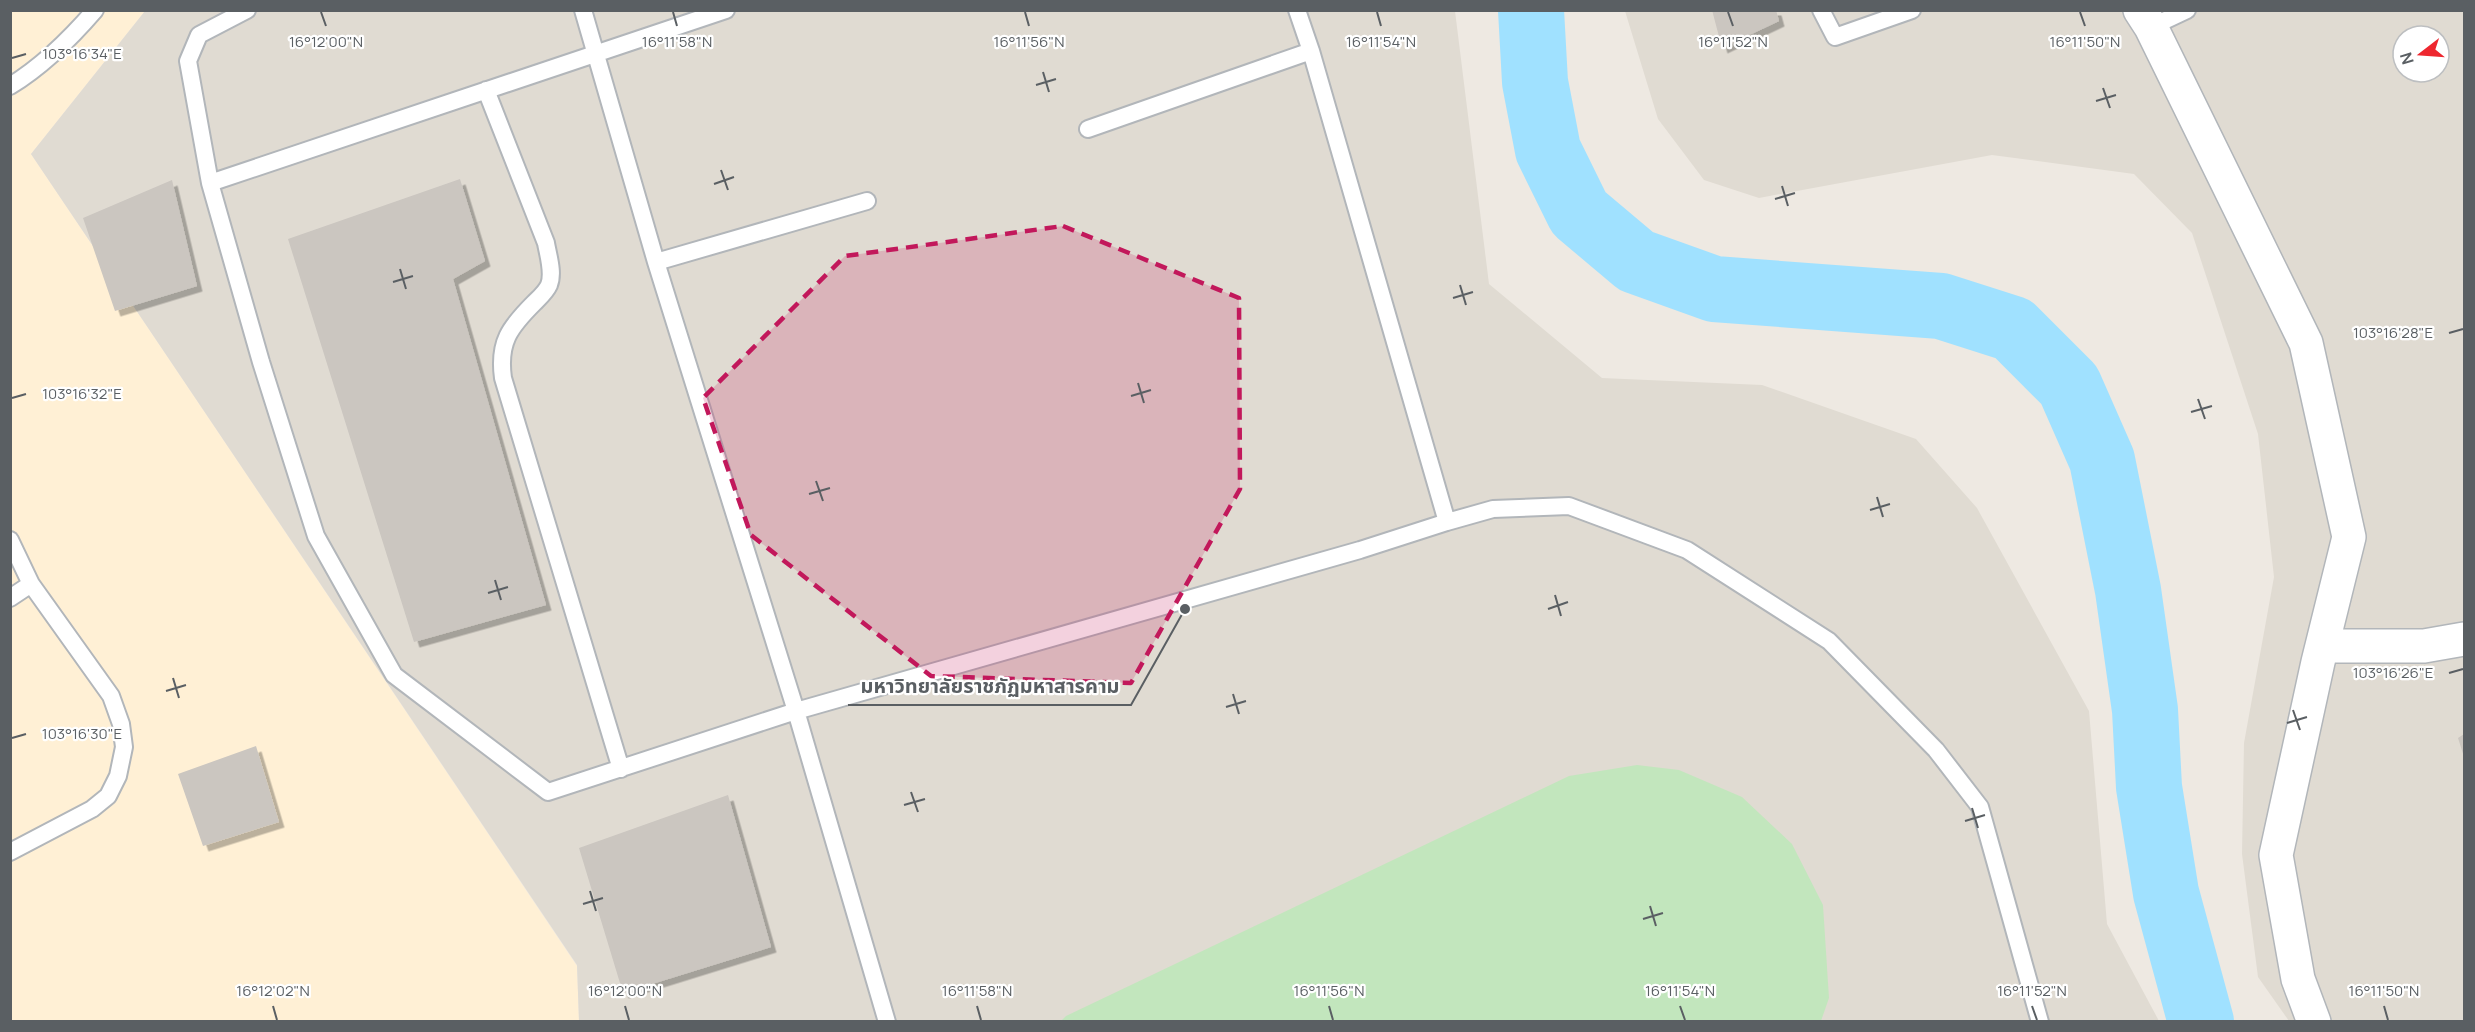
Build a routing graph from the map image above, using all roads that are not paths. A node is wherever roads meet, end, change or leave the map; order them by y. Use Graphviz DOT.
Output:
graph roads {
  1 [pos="95,10"];
  2 [pos="247,10"];
  3 [pos="583,10"];
  4 [pos="726,10"];
  5 [pos="1297,10"];
  6 [pos="1821,10"];
  7 [pos="1912,10"];
  8 [pos="2187,10"];
  9 [pos="2146,19"];
  10 [pos="1311,51"];
  11 [pos="596,53"];
  12 [pos="10,86"];
  13 [pos="486,90"];
  14 [pos="1088,129"];
  15 [pos="210,183"];
  16 [pos="867,201"];
  17 [pos="656,262"];
  18 [pos="1447,522"];
  19 [pos="10,540"];
  20 [pos="31,584"];
  21 [pos="10,598"];
  22 [pos="2464,639"];
  23 [pos="2322,646"];
  24 [pos="796,711"];
  25 [pos="621,769"];
  26 [pos="10,852"];
  27 [pos="887,1022"];
  28 [pos="2040,1022"];
  29 [pos="2314,1022"];
  1 -- 12 [label="lane"];
  2 -- 15 [label="lane"];
  3 -- 11 [label="lane"];
  4 -- 11 [label="lane"];
  5 -- 10 [label="lane"];
  6 -- 7 [label="lane"];
  8 -- 9 [label="lane"];
  9 -- 23 [label="street"];
  10 -- 14 [label="lane"];
  10 -- 18 [label="lane"];
  11 -- 13 [label="lane"];
  11 -- 17 [label="lane"];
  13 -- 15 [label="lane"];
  13 -- 25 [label="lane"];
  15 -- 25 [label="lane"];
  16 -- 17 [label="lane"];
  17 -- 24 [label="lane"];
  18 -- 24 [label="lane"];
  18 -- 28 [label="lane"];
  19 -- 20 [label="lane"];
  20 -- 21 [label="lane"];
  20 -- 26 [label="lane"];
  22 -- 23 [label="street"];
  23 -- 29 [label="street"];
  24 -- 25 [label="lane"];
  24 -- 27 [label="lane"];
}
